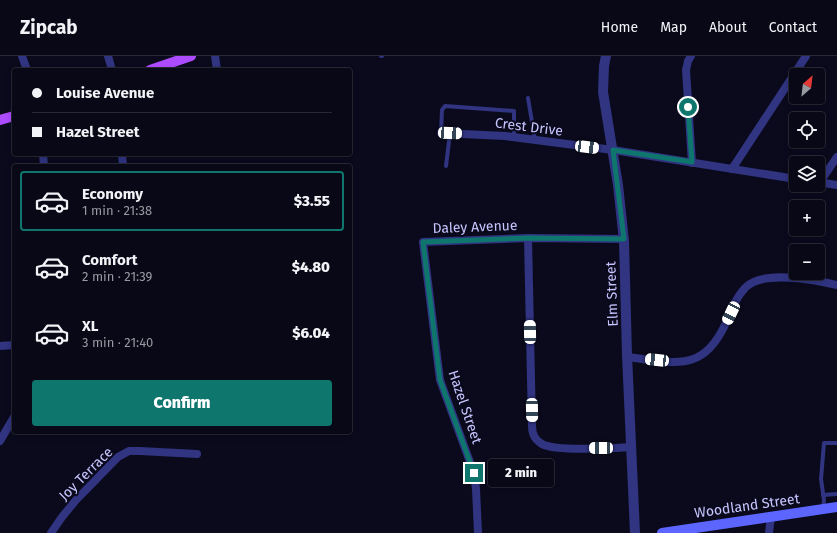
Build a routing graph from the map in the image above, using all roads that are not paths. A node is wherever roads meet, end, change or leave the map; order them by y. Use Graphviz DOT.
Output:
graph roads {
  1 [pos="22,56"];
  2 [pos="108,56"];
  3 [pos="191,56"];
  4 [pos="215,56"];
  5 [pos="606,56"];
  6 [pos="691,56"];
  7 [pos="806,56"];
  8 [pos="26,68"];
  9 [pos="111,68"];
  10 [pos="156,68"];
  11 [pos="217,68"];
  12 [pos="528,98"];
  13 [pos="12,117"];
  14 [pos="0,120"];
  15 [pos="441,133"];
  16 [pos="450,133"];
  17 [pos="514,137"];
  18 [pos="535,140"];
  19 [pos="613,150"];
  20 [pos="837,156"];
  21 [pos="692,162"];
  22 [pos="446,166"];
  23 [pos="732,168"];
  24 [pos="825,173"];
  25 [pos="789,177"];
  26 [pos="825,183"];
  27 [pos="837,185"];
  28 [pos="528,238"];
  29 [pos="624,239"];
  30 [pos="423,242"];
  31 [pos="837,285"];
  32 [pos="12,345"];
  33 [pos="0,346"];
  34 [pos="627,357"];
  35 [pos="12,420"];
  36 [pos="0,441"];
  37 [pos="837,443"];
  38 [pos="632,448"];
  39 [pos="197,454"];
  40 [pos="837,494"];
  41 [pos="823,495"];
  42 [pos="837,507"];
  43 [pos="823,509"];
  44 [pos="771,517"];
  45 [pos="50,533"];
  46 [pos="478,533"];
  47 [pos="634,533"];
  48 [pos="662,533"];
  49 [pos="769,533"];
  1 -- 8 [label="street"];
  2 -- 9 [label="street"];
  3 -- 10 [label="main road"];
  4 -- 11 [label="street"];
  5 -- 19 [label="street, Elm Street"];
  6 -- 21 [label="street"];
  7 -- 23 [label="street"];
  12 -- 18 [label="lane"];
  13 -- 14 [label="main road"];
  15 -- 16 [label="street, Crest Drive"];
  15 -- 17 [label="lane"];
  16 -- 17 [label="street, Crest Drive"];
  16 -- 22 [label="lane"];
  17 -- 18 [label="street, Crest Drive"];
  18 -- 19 [label="street, Crest Drive"];
  19 -- 21 [label="street, Crest Drive"];
  19 -- 29 [label="street, Elm Street"];
  20 -- 24 [label="street"];
  21 -- 23 [label="street, Crest Drive"];
  23 -- 25 [label="street, Crest Drive"];
  26 -- 27 [label="street"];
  28 -- 29 [label="street, Daley Avenue"];
  28 -- 30 [label="street, Daley Avenue"];
  28 -- 38 [label="street"];
  29 -- 34 [label="street, Elm Street"];
  30 -- 46 [label="street, Hazel Street"];
  31 -- 34 [label="street"];
  32 -- 33 [label="street"];
  34 -- 38 [label="street, Elm Street"];
  35 -- 36 [label="street"];
  37 -- 41 [label="lane"];
  38 -- 47 [label="street, Elm Street"];
  39 -- 45 [label="street, Joy Terrace"];
  40 -- 41 [label="lane"];
  41 -- 43 [label="lane"];
  42 -- 43 [label="main road, Woodland Street"];
  43 -- 44 [label="main road, Woodland Street"];
  44 -- 48 [label="main road, Woodland Street"];
  44 -- 49 [label="street"];
}
